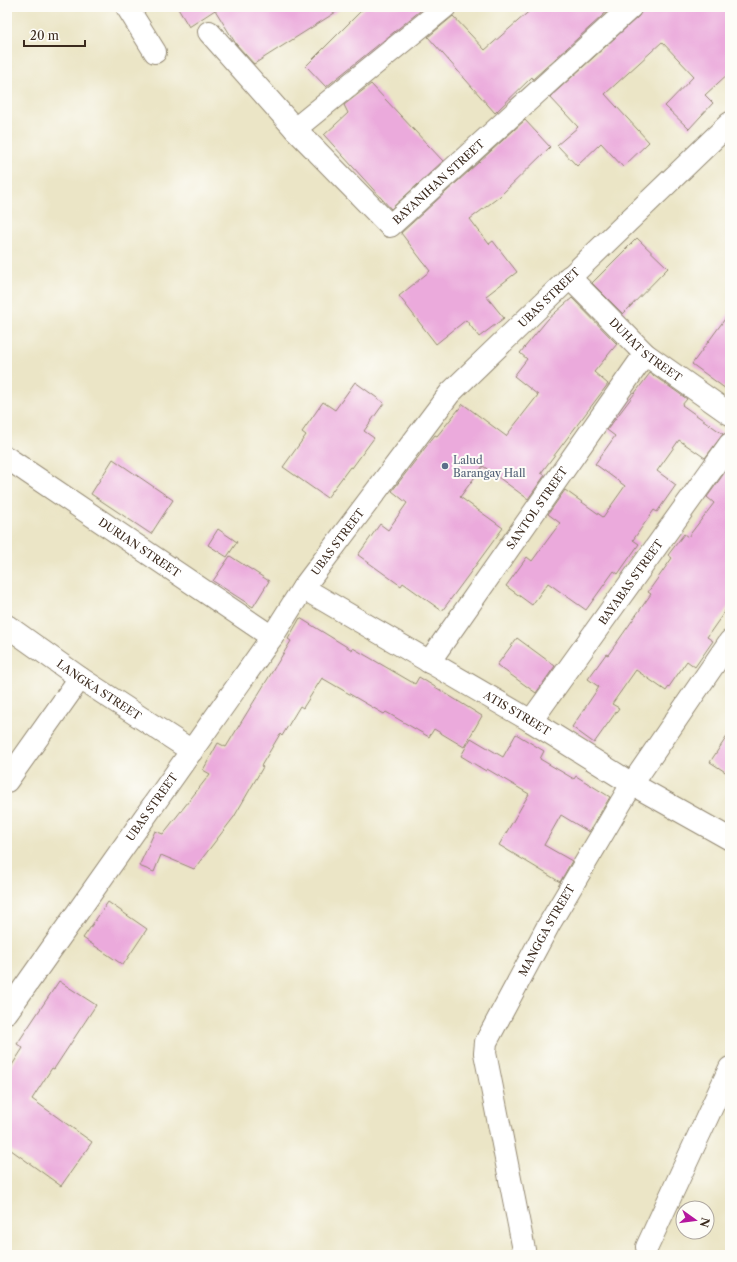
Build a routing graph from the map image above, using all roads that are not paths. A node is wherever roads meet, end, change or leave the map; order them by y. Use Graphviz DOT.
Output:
graph roads {
  1 [pos="127,7"];
  2 [pos="445,7"];
  3 [pos="630,7"];
  4 [pos="209,32"];
  5 [pos="155,52"];
  6 [pos="730,123"];
  7 [pos="295,129"];
  8 [pos="569,277"];
  9 [pos="645,354"];
  10 [pos="730,414"];
  11 [pos="730,444"];
  12 [pos="7,458"];
  13 [pos="304,588"];
  14 [pos="7,626"];
  15 [pos="272,637"];
  16 [pos="730,641"];
  17 [pos="429,662"];
  18 [pos="80,678"];
  19 [pos="531,721"];
  20 [pos="192,751"];
  21 [pos="7,781"];
  22 [pos="632,784"];
  23 [pos="730,839"];
  24 [pos="11,998"];
  25 [pos="730,1068"];
  26 [pos="647,1247"];
  27 [pos="525,1255"];
  1 -- 5 [label="street"];
  2 -- 7 [label="street"];
  3 -- 7 [label="street, BAYANIHAN STREET"];
  4 -- 7 [label="street, BAYANIHAN STREET"];
  6 -- 8 [label="street, UBAS STREET"];
  8 -- 9 [label="street, DUHAT STREET"];
  8 -- 13 [label="street, UBAS STREET"];
  9 -- 10 [label="street, DUHAT STREET"];
  9 -- 17 [label="street, SANTOL STREET"];
  11 -- 19 [label="street, BAYABAS STREET"];
  12 -- 15 [label="street, DURIAN STREET"];
  13 -- 15 [label="street, UBAS STREET"];
  13 -- 17 [label="street, ATIS STREET"];
  14 -- 18 [label="street, LANGKA STREET"];
  15 -- 20 [label="street, UBAS STREET"];
  16 -- 22 [label="street, MANGGA STREET"];
  17 -- 19 [label="street, ATIS STREET"];
  18 -- 20 [label="street, LANGKA STREET"];
  18 -- 21 [label="street"];
  19 -- 22 [label="street, ATIS STREET"];
  20 -- 24 [label="street, UBAS STREET"];
  22 -- 23 [label="street, ATIS STREET"];
  22 -- 27 [label="street, MANGGA STREET"];
  25 -- 26 [label="street"];
}
